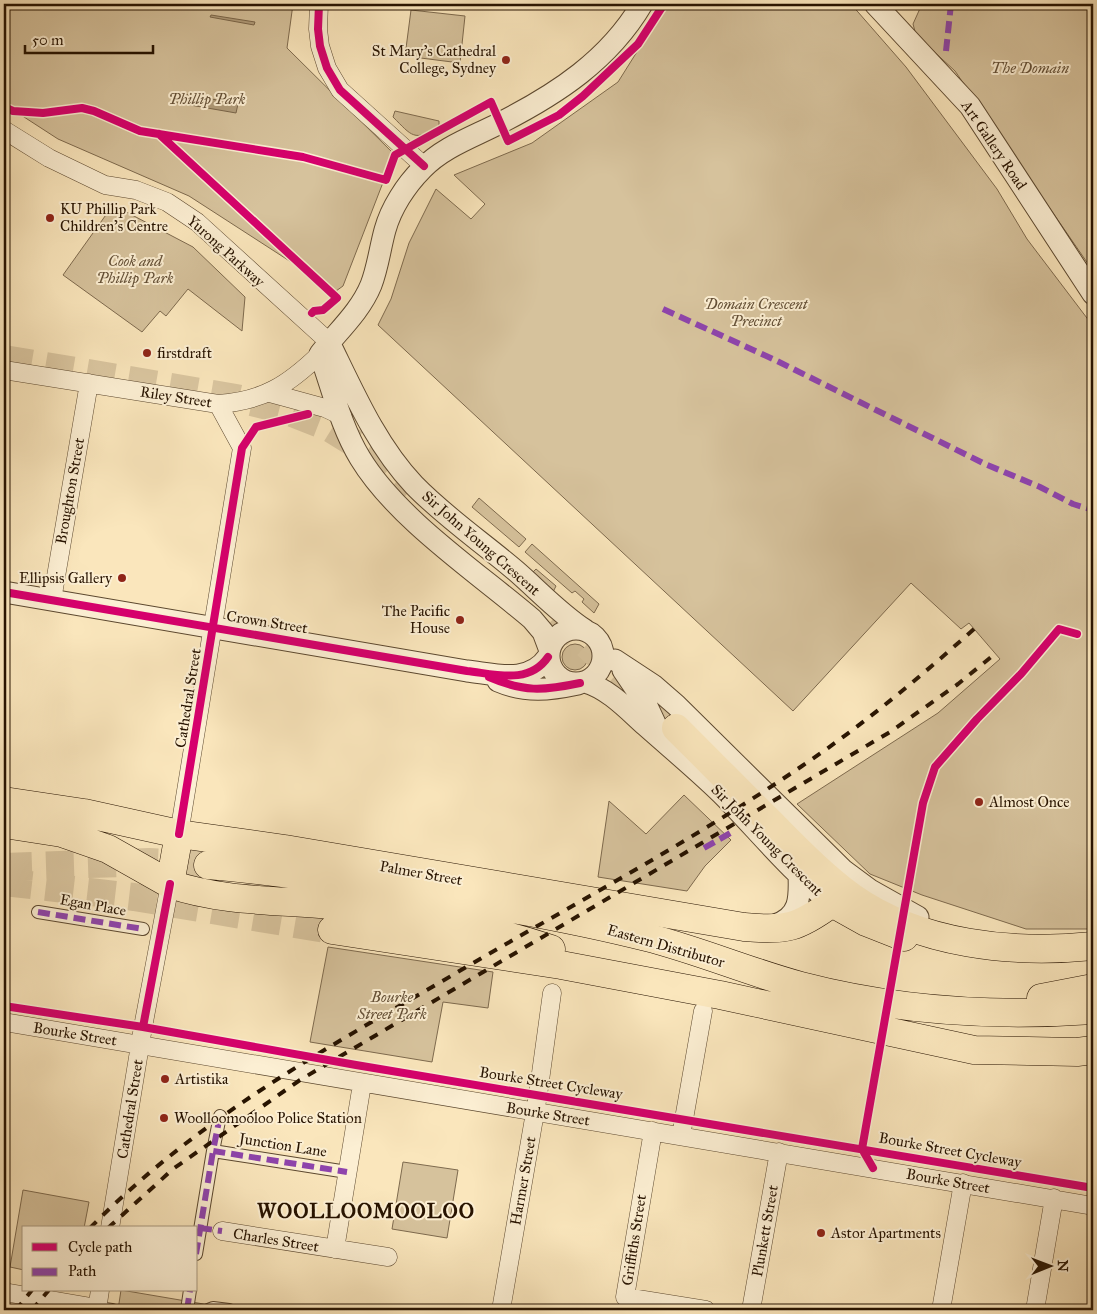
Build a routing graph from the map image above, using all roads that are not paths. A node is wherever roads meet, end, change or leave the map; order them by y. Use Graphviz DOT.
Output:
graph roads {
  1 [pos="319,4"];
  2 [pos="642,4"];
  3 [pos="879,5"];
  4 [pos="4,130"];
  5 [pos="424,166"];
  6 [pos="1093,294"];
  7 [pos="324,348"];
  8 [pos="4,370"];
  9 [pos="89,383"];
  10 [pos="270,393"];
  11 [pos="218,404"];
  12 [pos="342,416"];
  13 [pos="447,516"];
  14 [pos="4,592"];
  15 [pos="500,592"];
  16 [pos="52,600"];
  17 [pos="214,627"];
  18 [pos="585,630"];
  19 [pos="549,652"];
  20 [pos="608,654"];
  21 [pos="467,670"];
  22 [pos="582,683"];
  23 [pos="671,735"];
  24 [pos="4,801"];
  25 [pos="4,824"];
  26 [pos="179,834"];
  27 [pos="208,865"];
  28 [pos="799,875"];
  29 [pos="170,884"];
  30 [pos="832,903"];
  31 [pos="38,912"];
  32 [pos="761,928"];
  33 [pos="142,929"];
  34 [pos="332,930"];
  35 [pos="1093,936"];
  36 [pos="1093,946"];
  37 [pos="1093,959"];
  38 [pos="592,970"];
  39 [pos="1093,988"];
  40 [pos="552,993"];
  41 [pos="1093,1010"];
  42 [pos="704,1011"];
  43 [pos="964,1011"];
  44 [pos="4,1022"];
  45 [pos="140,1045"];
  46 [pos="1093,1050"];
  47 [pos="362,1084"];
  48 [pos="535,1112"];
  49 [pos="220,1116"];
  50 [pos="652,1131"];
  51 [pos="681,1136"];
  52 [pos="213,1151"];
  53 [pos="779,1152"];
  54 [pos="347,1172"];
  55 [pos="963,1183"];
  56 [pos="1054,1198"];
  57 [pos="1093,1206"];
  58 [pos="110,1226"];
  59 [pos="200,1228"];
  60 [pos="222,1232"];
  61 [pos="198,1241"];
  62 [pos="335,1249"];
  63 [pos="388,1257"];
  64 [pos="4,1292"];
  65 [pos="190,1292"];
  66 [pos="101,1305"];
  67 [pos="187,1310"];
  68 [pos="208,1310"];
  69 [pos="229,1310"];
  70 [pos="501,1310"];
  71 [pos="706,1310"];
  72 [pos="751,1310"];
  73 [pos="941,1310"];
  74 [pos="1035,1310"];
  1 -- 5 [label="street"];
  2 -- 5 [label="street"];
  3 -- 6 [label="street, Art Gallery Road"];
  4 -- 7 [label="street, Yurong Parkway"];
  5 -- 7 [label="street"];
  7 -- 10 [label="street, Riley Street"];
  7 -- 12 [label="street, Sir John Young Crescent"];
  7 -- 13 [label="street, Sir John Young Crescent"];
  8 -- 9 [label="street, Riley Street"];
  9 -- 11 [label="street, Riley Street"];
  9 -- 16 [label="street, Broughton Street"];
  10 -- 11 [label="street, Riley Street"];
  10 -- 12 [label="street"];
  11 -- 17 [label="street, Cathedral Street"];
  12 -- 15 [label="street, Sir John Young Crescent"];
  13 -- 15 [label="street"];
  13 -- 18 [label="street, Sir John Young Crescent"];
  14 -- 16 [label="street, Crown Street"];
  15 -- 19 [label="street, Sir John Young Crescent"];
  16 -- 17 [label="street, Crown Street"];
  17 -- 21 [label="street, Crown Street"];
  17 -- 26 [label="street, Cathedral Street"];
  18 -- 19 [label="street"];
  18 -- 20 [label="street"];
  19 -- 21 [label="street, Crown Street"];
  19 -- 22 [label="street"];
  20 -- 22 [label="street"];
  20 -- 23 [label="street"];
  20 -- 35 [label="street"];
  21 -- 22 [label="street, Crown Street"];
  22 -- 23 [label="street, Sir John Young Crescent"];
  23 -- 28 [label="street, Sir John Young Crescent"];
  23 -- 36 [label="main road"];
  24 -- 26 [label="main road, Palmer Street"];
  25 -- 29 [label="main road"];
  26 -- 29 [label="main road, Cathedral Street"];
  26 -- 32 [label="main road, Palmer Street"];
  27 -- 43 [label="main road, Eastern Distributor"];
  28 -- 30 [label="street, Sir John Young Crescent"];
  28 -- 32 [label="street"];
  29 -- 38 [label="main road"];
  29 -- 45 [label="street, Cathedral Street"];
  30 -- 32 [label="main road, Palmer Street"];
  30 -- 37 [label="main road, Sir John Young Crescent"];
  31 -- 33 [label="street, Egan Place"];
  34 -- 38 [label="main road"];
  38 -- 46 [label="main road"];
  39 -- 43 [label="main road"];
  40 -- 48 [label="street, Harmer Street"];
  41 -- 43 [label="main road, Eastern Distributor"];
  42 -- 51 [label="street"];
  44 -- 45 [label="street, Bourke Street"];
  45 -- 47 [label="street, Bourke Street"];
  45 -- 58 [label="street, Cathedral Street"];
  47 -- 48 [label="street, Bourke Street"];
  47 -- 54 [label="street, Charles Street"];
  48 -- 50 [label="street, Bourke Street"];
  48 -- 70 [label="street, Harmer Street"];
  49 -- 52 [label="street"];
  50 -- 51 [label="street, Bourke Street"];
  50 -- 71 [label="street, Griffiths Street"];
  51 -- 53 [label="street, Bourke Street"];
  52 -- 54 [label="street, Junction Lane"];
  52 -- 59 [label="street"];
  53 -- 55 [label="street, Bourke Street"];
  53 -- 72 [label="street, Plunkett Street"];
  54 -- 62 [label="street, Charles Street"];
  55 -- 56 [label="street, Bourke Street"];
  55 -- 73 [label="street"];
  56 -- 57 [label="street, Bourke Street"];
  56 -- 74 [label="street"];
  59 -- 60 [label="street, Charles Street"];
  59 -- 61 [label="street"];
  60 -- 62 [label="street, Charles Street"];
  62 -- 63 [label="street"];
  64 -- 66 [label="street"];
  65 -- 67 [label="street"];
  68 -- 69 [label="street"];
}
